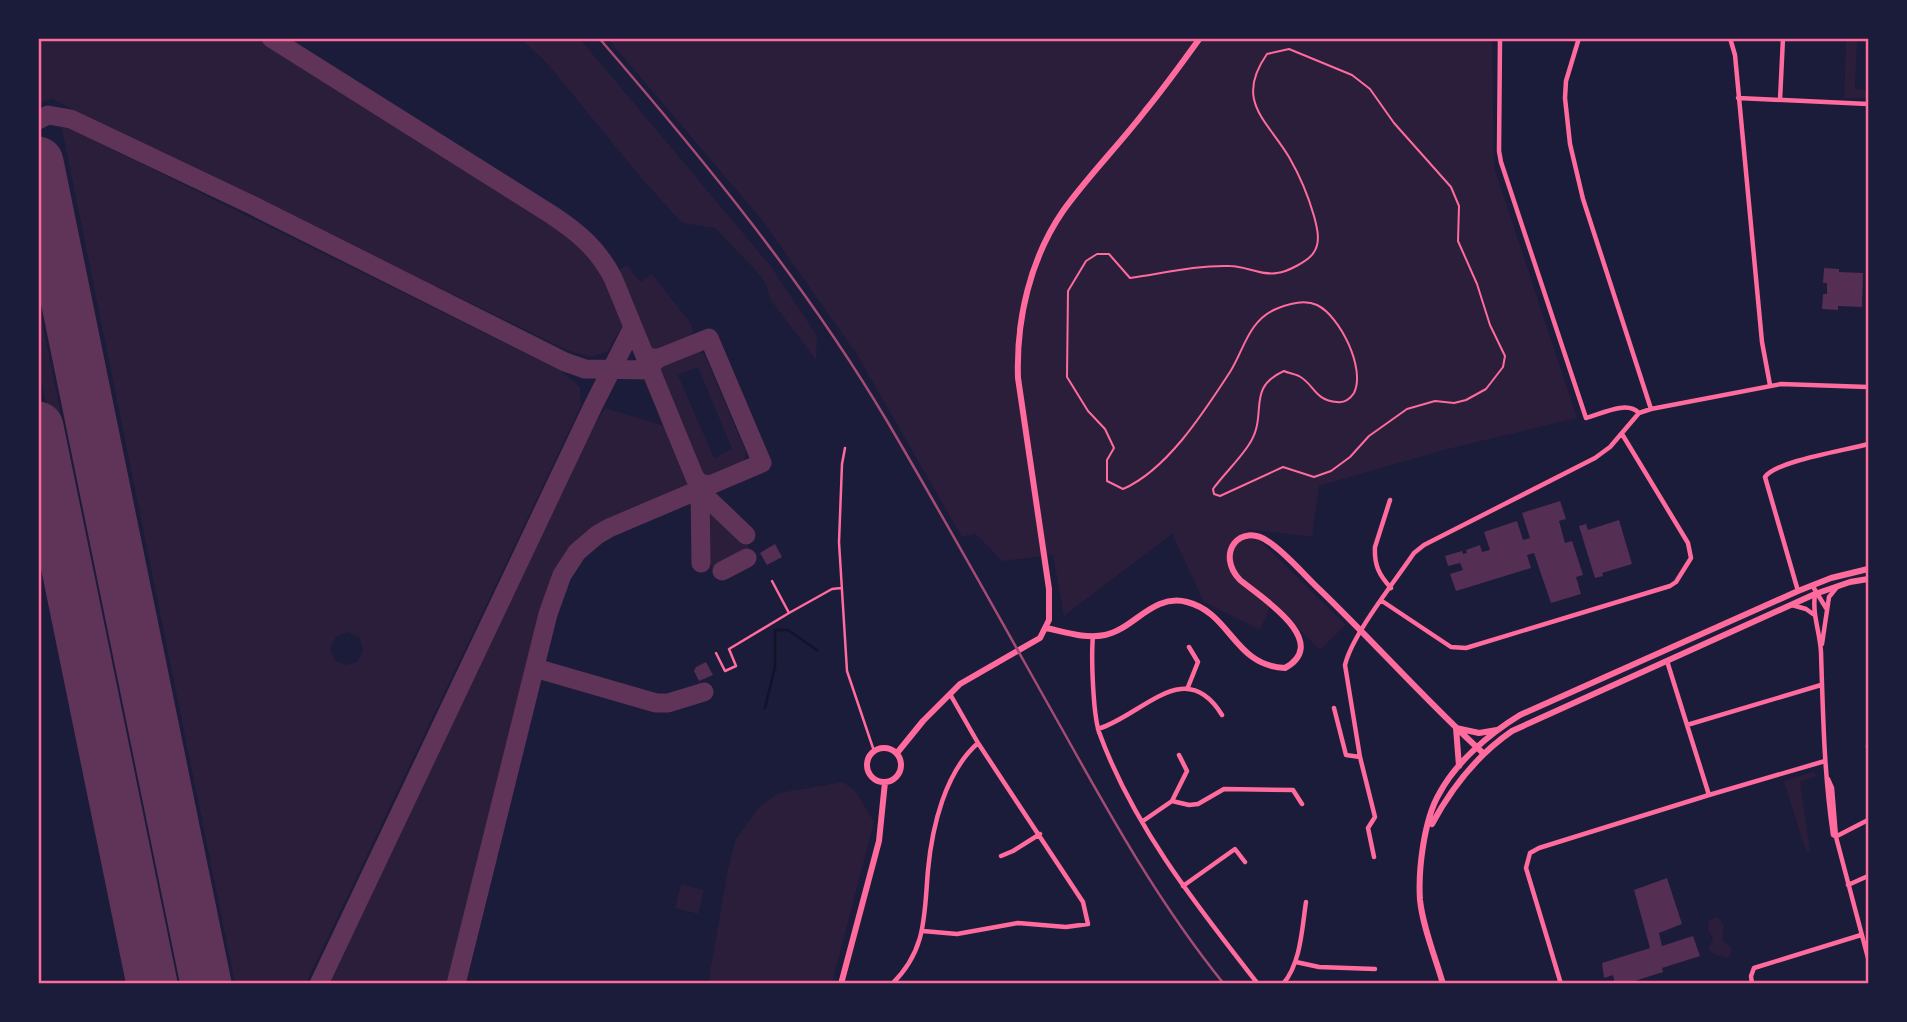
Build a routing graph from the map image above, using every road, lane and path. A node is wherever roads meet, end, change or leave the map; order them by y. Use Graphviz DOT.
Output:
graph roads {
  1 [pos="1200,38"];
  2 [pos="1500,38"];
  3 [pos="1579,38"];
  4 [pos="1730,38"];
  5 [pos="1783,38"];
  6 [pos="1738,98"];
  7 [pos="1780,100"];
  8 [pos="1868,104"];
  9 [pos="1770,386"];
  10 [pos="1868,387"];
  11 [pos="1651,409"];
  12 [pos="1639,413"];
  13 [pos="1622,434"];
  14 [pos="1868,444"];
  15 [pos="845,448"];
  16 [pos="1331,471"];
  17 [pos="1390,500"];
  18 [pos="1868,569"];
  19 [pos="1868,579"];
  20 [pos="772,581"];
  21 [pos="1812,585"];
  22 [pos="1839,585"];
  23 [pos="842,588"];
  24 [pos="1391,588"];
  25 [pos="1798,591"];
  26 [pos="1815,594"];
  27 [pos="1382,601"];
  28 [pos="1791,605"];
  29 [pos="1826,609"];
  30 [pos="789,613"];
  31 [pos="1813,615"];
  32 [pos="1046,628"];
  33 [pos="1361,631"];
  34 [pos="1093,636"];
  35 [pos="1189,647"];
  36 [pos="1821,649"];
  37 [pos="716,653"];
  38 [pos="1668,661"];
  39 [pos="1821,685"];
  40 [pos="1188,687"];
  41 [pos="950,693"];
  42 [pos="1334,708"];
  43 [pos="1222,715"];
  44 [pos="1687,726"];
  45 [pos="1457,728"];
  46 [pos="1098,729"];
  47 [pos="1499,729"];
  48 [pos="978,743"];
  49 [pos="874,751"];
  50 [pos="1480,751"];
  51 [pos="897,753"];
  52 [pos="1179,755"];
  53 [pos="1360,757"];
  54 [pos="1825,761"];
  55 [pos="1459,766"];
  56 [pos="885,782"];
  57 [pos="1709,795"];
  58 [pos="1172,801"];
  59 [pos="1302,804"];
  60 [pos="1868,820"];
  61 [pos="1143,821"];
  62 [pos="1040,834"];
  63 [pos="1426,835"];
  64 [pos="1836,837"];
  65 [pos="1001,856"];
  66 [pos="1374,857"];
  67 [pos="1245,862"];
  68 [pos="1868,876"];
  69 [pos="1848,885"];
  70 [pos="1184,886"];
  71 [pos="1306,902"];
  72 [pos="923,931"];
  73 [pos="1861,935"];
  74 [pos="1868,958"];
  75 [pos="1296,961"];
  76 [pos="1375,969"];
  77 [pos="38,979"];
  78 [pos="41,984"];
  79 [pos="841,984"];
  80 [pos="892,984"];
  81 [pos="1258,984"];
  82 [pos="1283,984"];
  83 [pos="1443,984"];
  84 [pos="1561,984"];
  85 [pos="1752,984"];
  1 -- 32 [label="street"];
  2 -- 12 [label="street"];
  3 -- 11 [label="street"];
  4 -- 6 [label="street"];
  5 -- 7 [label="street"];
  6 -- 7 [label="street"];
  6 -- 9 [label="street"];
  7 -- 8 [label="street"];
  9 -- 10 [label="street"];
  9 -- 11 [label="street"];
  11 -- 12 [label="street"];
  12 -- 13 [label="street"];
  13 -- 24 [label="street"];
  13 -- 27 [label="street"];
  14 -- 25 [label="street"];
  15 -- 23 [label="lane"];
  16 -- 16 [label="path"];
  17 -- 24 [label="street"];
  18 -- 21 [label="street"];
  19 -- 22 [label="street"];
  20 -- 30 [label="lane"];
  21 -- 25 [label="street"];
  21 -- 26 [label="street"];
  22 -- 26 [label="street"];
  22 -- 29 [label="street"];
  23 -- 30 [label="lane"];
  23 -- 49 [label="lane"];
  24 -- 27 [label="street"];
  25 -- 47 [label="street"];
  26 -- 28 [label="street"];
  26 -- 29 [label="street"];
  26 -- 31 [label="street"];
  27 -- 33 [label="street"];
  28 -- 31 [label="street"];
  28 -- 38 [label="street"];
  29 -- 36 [label="street"];
  30 -- 37 [label="lane"];
  31 -- 36 [label="street"];
  32 -- 34 [label="street"];
  32 -- 41 [label="street"];
  33 -- 34 [label="street"];
  33 -- 45 [label="street"];
  33 -- 53 [label="street"];
  34 -- 46 [label="street"];
  35 -- 40 [label="street"];
  36 -- 39 [label="street"];
  38 -- 44 [label="street"];
  38 -- 50 [label="street"];
  39 -- 44 [label="street"];
  39 -- 54 [label="street"];
  40 -- 43 [label="street"];
  40 -- 46 [label="street"];
  41 -- 48 [label="street"];
  41 -- 51 [label="street"];
  42 -- 53 [label="street"];
  44 -- 57 [label="street"];
  45 -- 47 [label="street"];
  45 -- 50 [label="street"];
  45 -- 55 [label="street"];
  46 -- 61 [label="street"];
  47 -- 50 [label="street"];
  48 -- 62 [label="street"];
  48 -- 72 [label="street"];
  49 -- 51 [label="street"];
  49 -- 56 [label="street"];
  50 -- 55 [label="street"];
  50 -- 63 [label="street"];
  51 -- 56 [label="street"];
  52 -- 58 [label="street"];
  53 -- 66 [label="street"];
  54 -- 57 [label="street"];
  54 -- 64 [label="street"];
  55 -- 63 [label="street"];
  56 -- 79 [label="street"];
  57 -- 84 [label="street"];
  58 -- 59 [label="street"];
  58 -- 61 [label="street"];
  60 -- 64 [label="street"];
  61 -- 70 [label="street"];
  62 -- 65 [label="street"];
  62 -- 72 [label="street"];
  63 -- 83 [label="street"];
  64 -- 69 [label="street"];
  67 -- 70 [label="street"];
  68 -- 69 [label="street"];
  69 -- 73 [label="street"];
  70 -- 81 [label="street"];
  71 -- 75 [label="street"];
  72 -- 80 [label="street"];
  73 -- 74 [label="street"];
  73 -- 85 [label="street"];
  75 -- 76 [label="street"];
  75 -- 82 [label="street"];
  77 -- 78 [label="lane"];
}
